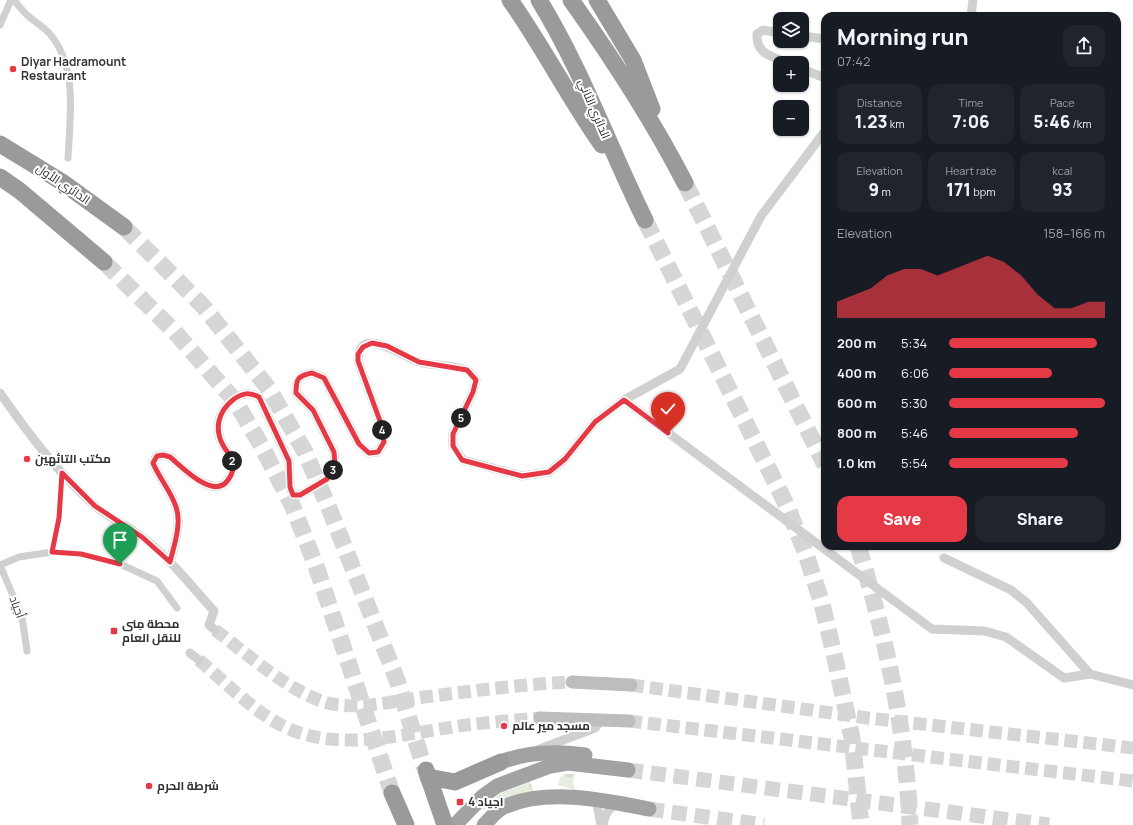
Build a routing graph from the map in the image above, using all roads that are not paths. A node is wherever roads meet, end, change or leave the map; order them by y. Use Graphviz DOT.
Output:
graph roads {
  1 [pos="11,0"];
  2 [pos="14,0"];
  3 [pos="510,0"];
  4 [pos="540,0"];
  5 [pos="571,0"];
  6 [pos="597,0"];
  7 [pos="973,0"];
  8 [pos="972,12"];
  9 [pos="0,25"];
  10 [pos="773,32"];
  11 [pos="809,37"];
  12 [pos="821,38"];
  13 [pos="773,56"];
  14 [pos="809,72"];
  15 [pos="821,76"];
  16 [pos="821,136"];
  17 [pos="0,144"];
  18 [pos="669,152"];
  19 [pos="68,158"];
  20 [pos="623,176"];
  21 [pos="0,177"];
  22 [pos="685,183"];
  23 [pos="645,220"];
  24 [pos="124,227"];
  25 [pos="104,262"];
  26 [pos="0,393"];
  27 [pos="624,400"];
  28 [pos="62,473"];
  29 [pos="821,546"];
  30 [pos="826,550"];
  31 [pos="52,552"];
  32 [pos="944,558"];
  33 [pos="170,562"];
  34 [pos="0,565"];
  35 [pos="177,608"];
  36 [pos="212,627"];
  37 [pos="27,650"];
  38 [pos="190,654"];
  39 [pos="199,660"];
  40 [pos="1090,674"];
  41 [pos="572,682"];
  42 [pos="632,685"];
  43 [pos="1133,685"];
  44 [pos="540,718"];
  45 [pos="599,719"];
  46 [pos="629,721"];
  47 [pos="526,756"];
  48 [pos="501,762"];
  49 [pos="392,793"];
  50 [pos="596,800"];
  51 [pos="619,803"];
  52 [pos="650,809"];
  53 [pos="406,825"];
  54 [pos="445,825"];
  55 [pos="455,825"];
  56 [pos="484,825"];
  57 [pos="602,825"];
  1 -- 9 [label="street"];
  2 -- 19 [label="street"];
  3 -- 20 [label="highway"];
  4 -- 20 [label="highway, الدائري الثاني"];
  5 -- 18 [label="highway"];
  6 -- 18 [label="highway"];
  7 -- 8 [label="street"];
  10 -- 13 [label="street"];
  11 -- 12 [label="street"];
  14 -- 15 [label="street"];
  16 -- 27 [label="street"];
  17 -- 24 [label="highway, الدائري الأول"];
  18 -- 22 [label="highway"];
  20 -- 23 [label="highway, الدائري الثاني"];
  21 -- 25 [label="highway"];
  26 -- 28 [label="street"];
  27 -- 29 [label="street"];
  27 -- 33 [label="street"];
  28 -- 31 [label="street"];
  28 -- 33 [label="street"];
  30 -- 40 [label="street"];
  31 -- 34 [label="street"];
  31 -- 35 [label="street"];
  32 -- 40 [label="street"];
  33 -- 36 [label="street"];
  34 -- 37 [label="street, أجياد"];
  38 -- 39 [label="street"];
  40 -- 43 [label="street"];
  41 -- 42 [label="main road"];
  44 -- 45 [label="main road"];
  45 -- 46 [label="main road"];
  45 -- 47 [label="street"];
  47 -- 48 [label="highway"];
  47 -- 55 [label="highway"];
  48 -- 54 [label="highway"];
  49 -- 53 [label="highway"];
  50 -- 51 [label="highway"];
  50 -- 56 [label="highway"];
  50 -- 57 [label="street"];
  51 -- 52 [label="highway"];
  51 -- 57 [label="street"];
}
